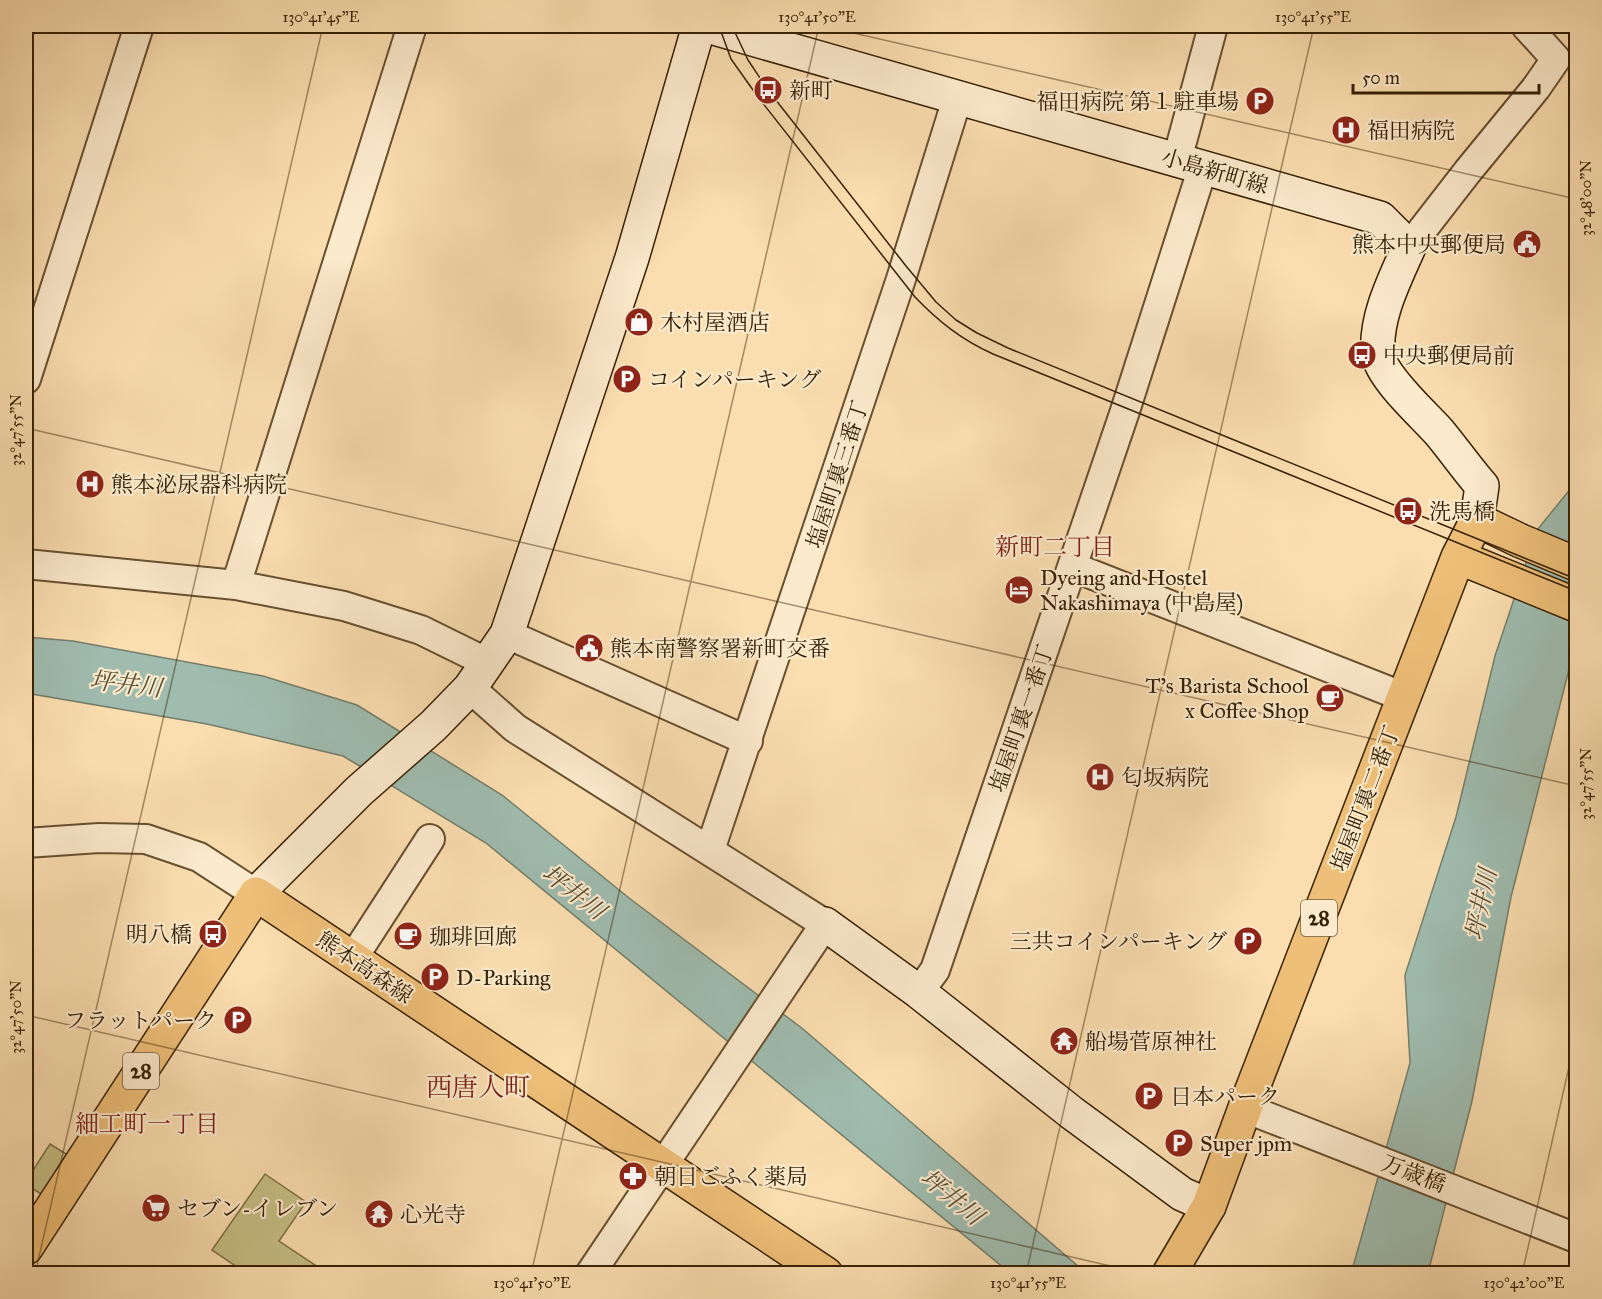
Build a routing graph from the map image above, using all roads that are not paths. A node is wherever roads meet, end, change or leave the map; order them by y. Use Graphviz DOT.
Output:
graph roads {
  1 [pos="139,26"];
  2 [pos="412,26"];
  3 [pos="699,26"];
  4 [pos="707,26"];
  5 [pos="1213,26"];
  6 [pos="1526,26"];
  7 [pos="958,96"];
  8 [pos="1190,163"];
  9 [pos="1409,248"];
  10 [pos="26,379"];
  11 [pos="1477,520"];
  12 [pos="1458,557"];
  13 [pos="26,564"];
  14 [pos="1576,564"];
  15 [pos="1072,567"];
  16 [pos="236,585"];
  17 [pos="1576,604"];
  18 [pos="507,634"];
  19 [pos="479,676"];
  20 [pos="1404,697"];
  21 [pos="748,741"];
  22 [pos="430,839"];
  23 [pos="26,843"];
  24 [pos="710,850"];
  25 [pos="256,894"];
  26 [pos="825,924"];
  27 [pos="353,958"];
  28 [pos="920,992"];
  29 [pos="1245,1108"];
  30 [pos="663,1165"];
  31 [pos="1209,1206"];
  32 [pos="1576,1238"];
  33 [pos="26,1248"];
  34 [pos="590,1274"];
  35 [pos="826,1274"];
  36 [pos="1169,1274"];
  1 -- 10 [label="street"];
  2 -- 16 [label="street"];
  3 -- 18 [label="street"];
  4 -- 7 [label="street, 小島新町線"];
  5 -- 8 [label="street, 塩屋町裏一番丁"];
  6 -- 9 [label="street"];
  7 -- 8 [label="street, 小島新町線"];
  7 -- 21 [label="street, 塩屋町裏三番丁"];
  8 -- 9 [label="street, 小島新町線"];
  8 -- 15 [label="street, 塩屋町裏一番丁"];
  9 -- 11 [label="street"];
  11 -- 12 [label="main road, 塩屋町裏二番丁 / 28"];
  11 -- 14 [label="main road"];
  12 -- 17 [label="main road"];
  12 -- 20 [label="main road, 塩屋町裏二番丁 / 28"];
  13 -- 16 [label="street"];
  15 -- 20 [label="street"];
  15 -- 28 [label="street, 塩屋町裏一番丁"];
  16 -- 19 [label="street"];
  18 -- 19 [label="street"];
  18 -- 21 [label="street"];
  19 -- 24 [label="street"];
  19 -- 25 [label="street"];
  20 -- 29 [label="main road, 塩屋町裏二番丁 / 28"];
  21 -- 24 [label="street, 塩屋町裏三番丁"];
  22 -- 27 [label="street"];
  23 -- 25 [label="street"];
  24 -- 26 [label="street"];
  25 -- 27 [label="main road, 熊本高森線"];
  25 -- 33 [label="main road, 28"];
  26 -- 28 [label="street"];
  26 -- 30 [label="street"];
  27 -- 30 [label="main road, 熊本高森線"];
  28 -- 31 [label="street"];
  29 -- 31 [label="main road, 塩屋町裏二番丁 / 28"];
  29 -- 32 [label="street, 万歳橋"];
  30 -- 34 [label="street"];
  30 -- 35 [label="main road, 熊本高森線"];
  31 -- 36 [label="main road, 塩屋町裏二番丁 / 28"];
}
